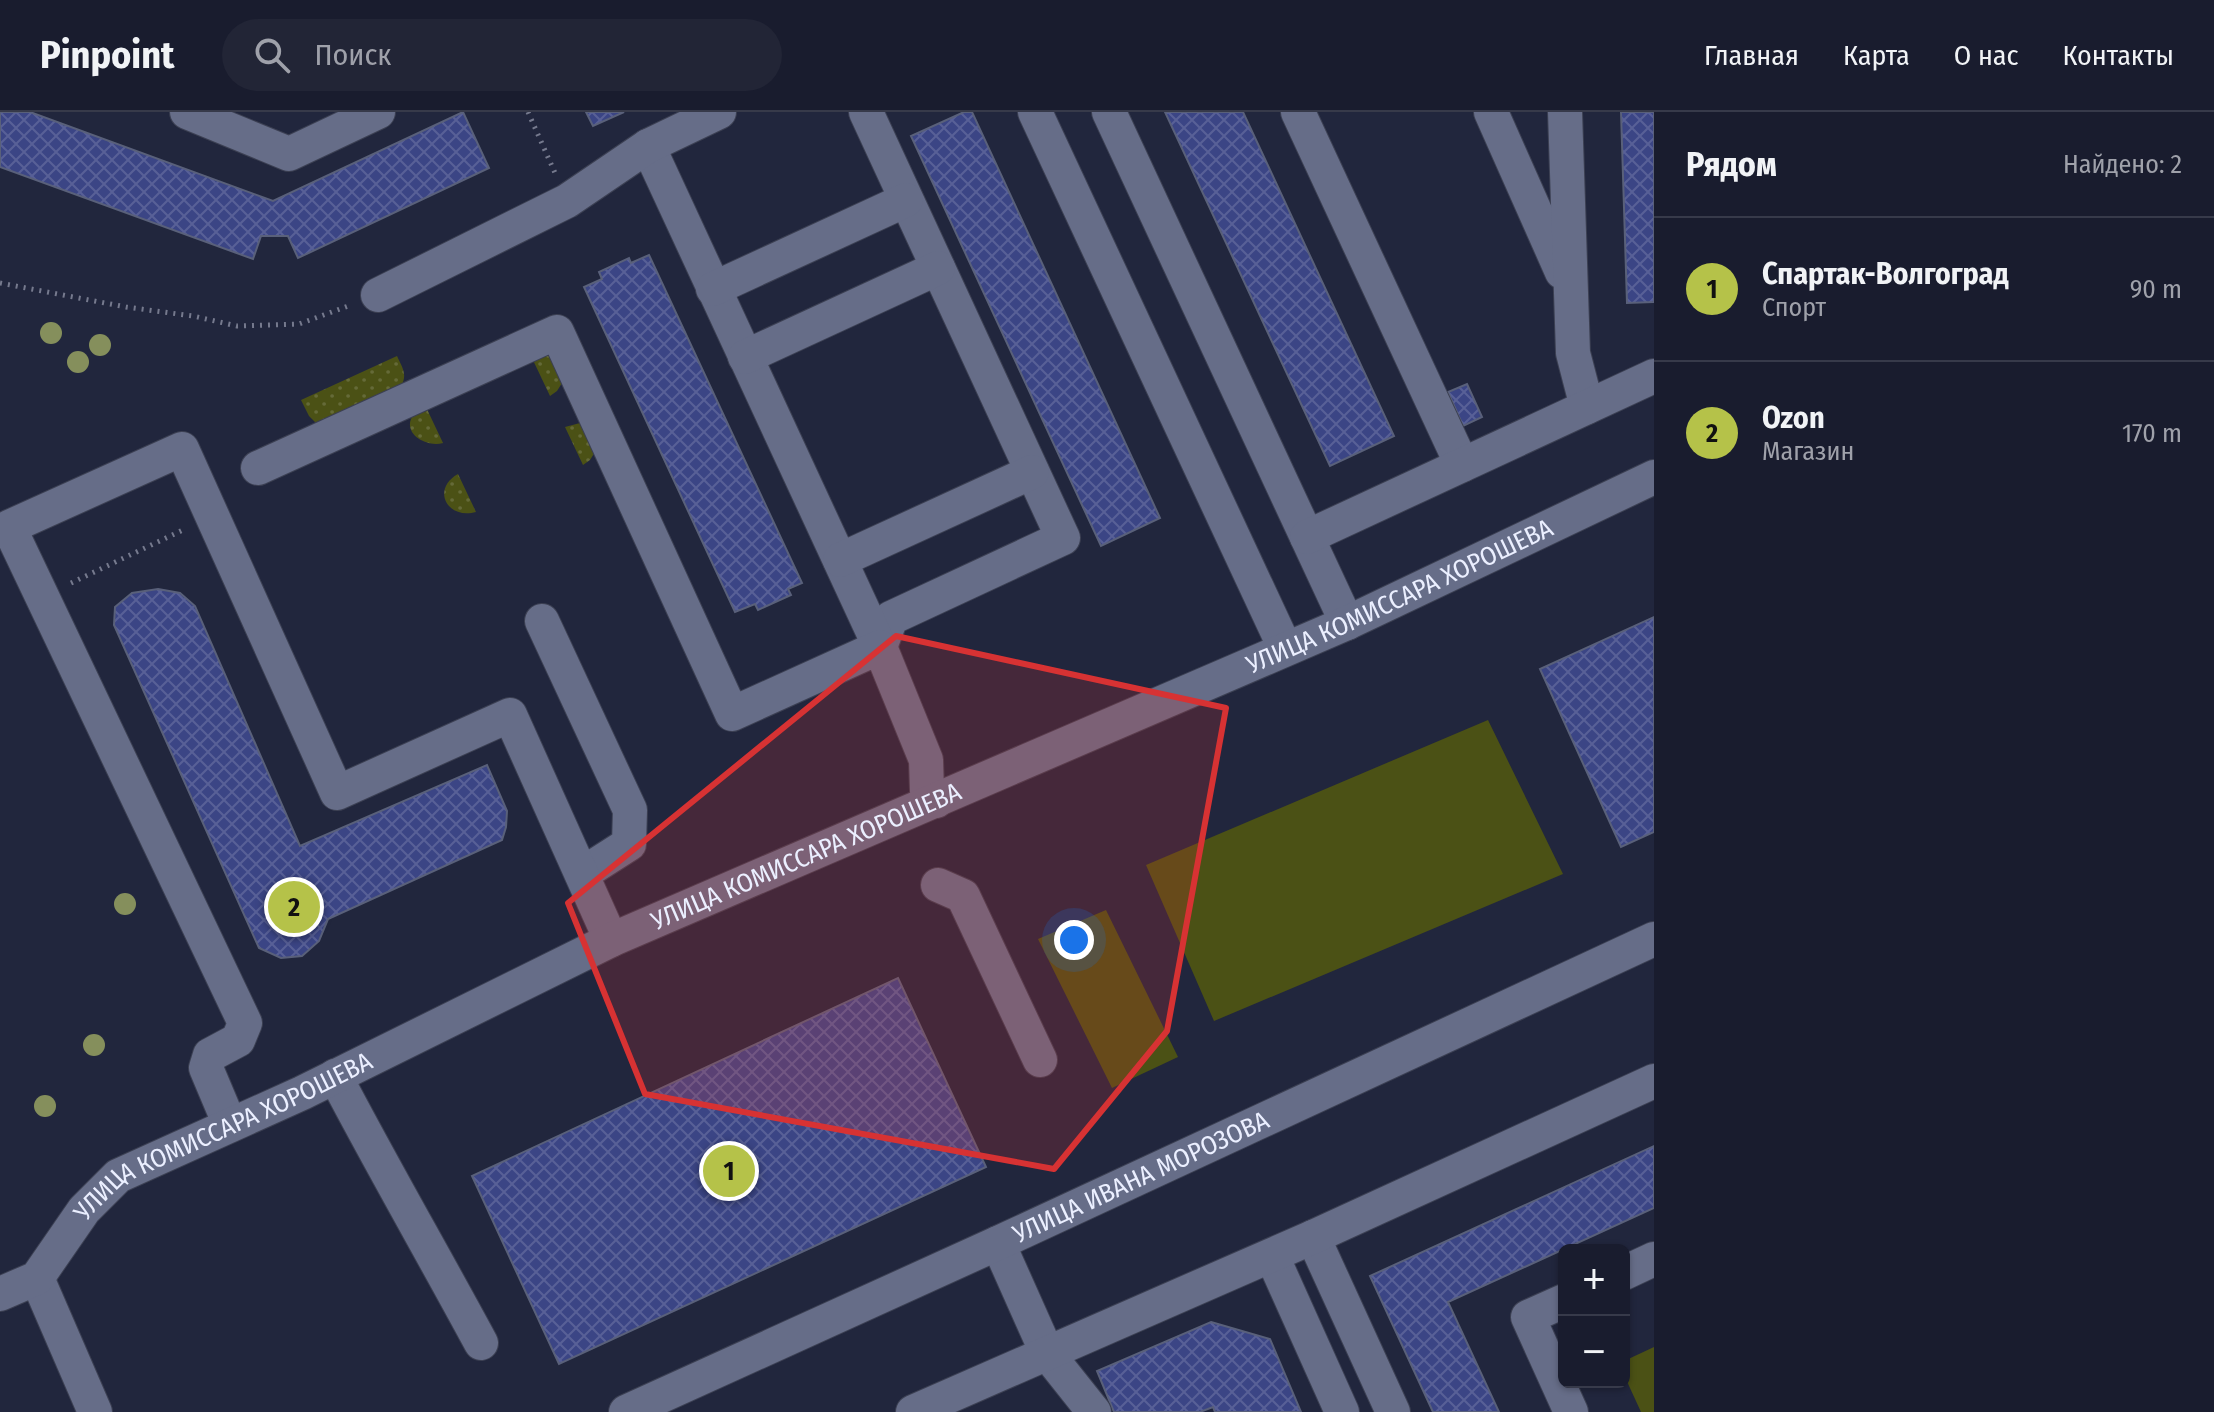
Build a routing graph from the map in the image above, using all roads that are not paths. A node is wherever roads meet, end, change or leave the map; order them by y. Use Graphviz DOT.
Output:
graph roads {
  1 [pos="187,112"];
  2 [pos="378,112"];
  3 [pos="719,112"];
  4 [pos="866,112"];
  5 [pos="1035,112"];
  6 [pos="1109,112"];
  7 [pos="1298,112"];
  8 [pos="1491,112"];
  9 [pos="1565,112"];
  10 [pos="648,146"];
  11 [pos="906,200"];
  12 [pos="938,268"];
  13 [pos="713,289"];
  14 [pos="1569,289"];
  15 [pos="378,295"];
  16 [pos="745,357"];
  17 [pos="1654,376"];
  18 [pos="1587,407"];
  19 [pos="1462,465"];
  20 [pos="258,468"];
  21 [pos="1032,472"];
  22 [pos="1654,477"];
  23 [pos="1307,537"];
  24 [pos="840,560"];
  25 [pos="542,621"];
  26 [pos="1347,623"];
  27 [pos="880,647"];
  28 [pos="1285,648"];
  29 [pos="936,801"];
  30 [pos="582,874"];
  31 [pos="938,885"];
  32 [pos="1654,939"];
  33 [pos="611,940"];
  34 [pos="1040,1060"];
  35 [pos="335,1076"];
  36 [pos="1654,1081"];
  37 [pos="230,1125"];
  38 [pos="1313,1237"];
  39 [pos="998,1243"];
  40 [pos="1272,1256"];
  41 [pos="1654,1259"];
  42 [pos="1630,1270"];
  43 [pos="37,1278"];
  44 [pos="0,1294"];
  45 [pos="1558,1304"];
  46 [pos="481,1343"];
  47 [pos="1047,1353"];
  48 [pos="962,1402"];
  49 [pos="95,1412"];
  50 [pos="626,1412"];
  51 [pos="913,1412"];
  52 [pos="1094,1412"];
  53 [pos="1342,1412"];
  54 [pos="1393,1412"];
  55 [pos="1571,1412"];
  1 -- 2 [label="street"];
  3 -- 10 [label="street"];
  4 -- 11 [label="street"];
  5 -- 28 [label="street"];
  6 -- 23 [label="street"];
  7 -- 19 [label="street"];
  8 -- 14 [label="street"];
  9 -- 14 [label="street"];
  10 -- 13 [label="street"];
  10 -- 15 [label="street"];
  11 -- 12 [label="street"];
  11 -- 13 [label="street"];
  12 -- 16 [label="street"];
  12 -- 21 [label="street"];
  13 -- 16 [label="street"];
  14 -- 18 [label="street"];
  16 -- 24 [label="street"];
  17 -- 18 [label="street"];
  18 -- 19 [label="street"];
  19 -- 23 [label="street"];
  20 -- 27 [label="street"];
  21 -- 24 [label="street"];
  21 -- 27 [label="street"];
  22 -- 26 [label="street, УЛИЦА КОМИССАРА ХОРОШЕВА"];
  23 -- 26 [label="street"];
  24 -- 27 [label="street"];
  25 -- 30 [label="street"];
  26 -- 28 [label="street, УЛИЦА КОМИССАРА ХОРОШЕВА"];
  27 -- 29 [label="street"];
  28 -- 29 [label="street, УЛИЦА КОМИССАРА ХОРОШЕВА"];
  29 -- 33 [label="street, УЛИЦА КОМИССАРА ХОРОШЕВА"];
  30 -- 33 [label="street"];
  30 -- 37 [label="street"];
  31 -- 34 [label="street"];
  32 -- 39 [label="street, УЛИЦА ИВАНА МОРОЗОВА"];
  33 -- 35 [label="street, УЛИЦА КОМИССАРА ХОРОШЕВА"];
  35 -- 37 [label="street, УЛИЦА КОМИССАРА ХОРОШЕВА"];
  35 -- 46 [label="street"];
  36 -- 38 [label="street"];
  37 -- 43 [label="street, УЛИЦА КОМИССАРА ХОРОШЕВА"];
  38 -- 40 [label="street"];
  38 -- 54 [label="street"];
  39 -- 47 [label="street"];
  39 -- 50 [label="street, УЛИЦА ИВАНА МОРОЗОВА"];
  40 -- 47 [label="street"];
  40 -- 53 [label="street"];
  41 -- 42 [label="street"];
  43 -- 44 [label="street"];
  43 -- 49 [label="street"];
  45 -- 55 [label="street"];
  47 -- 48 [label="street"];
  47 -- 52 [label="street"];
  48 -- 51 [label="street"];
}
